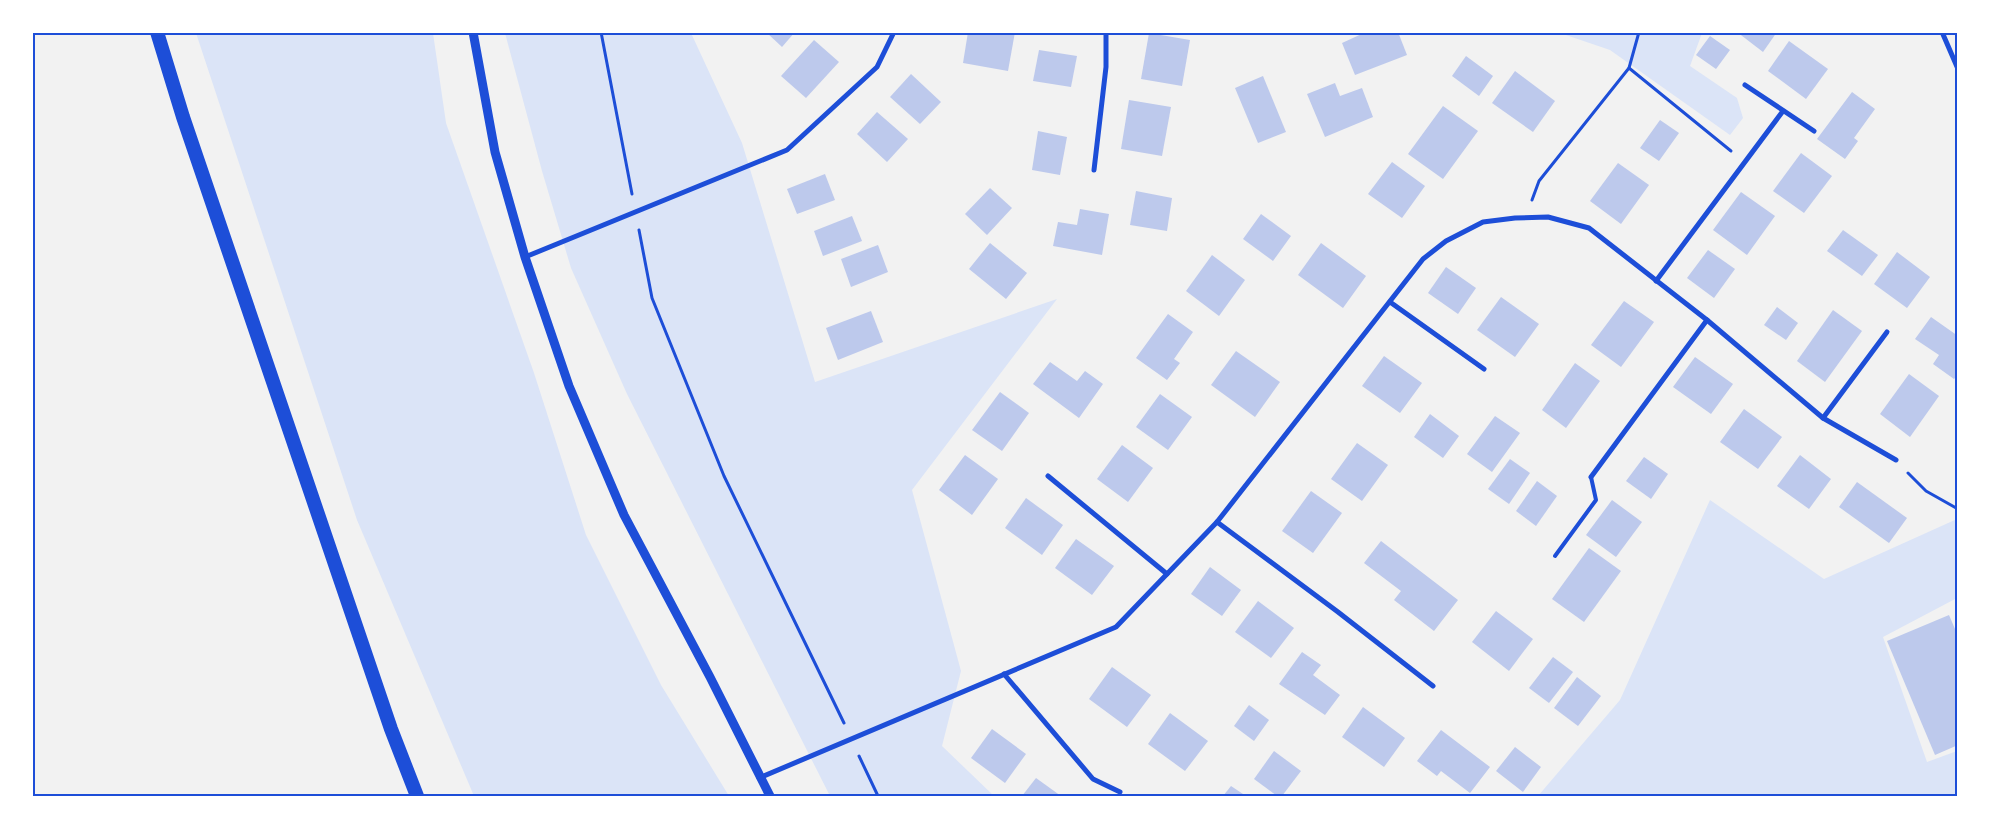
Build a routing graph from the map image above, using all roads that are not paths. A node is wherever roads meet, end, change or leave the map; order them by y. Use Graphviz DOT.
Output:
graph roads {
  1 [pos="158,32"];
  2 [pos="473,32"];
  3 [pos="894,32"];
  4 [pos="1106,32"];
  5 [pos="1942,32"];
  6 [pos="1958,69"];
  7 [pos="1745,85"];
  8 [pos="1783,111"];
  9 [pos="1814,131"];
  10 [pos="1094,170"];
  11 [pos="525,257"];
  12 [pos="1656,281"];
  13 [pos="1390,302"];
  14 [pos="1706,320"];
  15 [pos="1887,332"];
  16 [pos="1484,369"];
  17 [pos="1823,418"];
  18 [pos="1896,460"];
  19 [pos="1048,476"];
  20 [pos="1591,477"];
  21 [pos="1217,522"];
  22 [pos="1555,556"];
  23 [pos="1167,574"];
  24 [pos="1004,674"];
  25 [pos="1433,686"];
  26 [pos="759,778"];
  27 [pos="1120,792"];
  28 [pos="417,796"];
  29 [pos="770,796"];
  1 -- 28 [label="highway"];
  2 -- 11 [label="street"];
  3 -- 11 [label="street"];
  4 -- 10 [label="street"];
  5 -- 6 [label="street"];
  7 -- 8 [label="street"];
  8 -- 9 [label="street"];
  8 -- 12 [label="street"];
  11 -- 26 [label="street"];
  12 -- 13 [label="street"];
  12 -- 14 [label="street"];
  13 -- 16 [label="street"];
  13 -- 21 [label="street"];
  14 -- 17 [label="street"];
  14 -- 20 [label="street"];
  15 -- 17 [label="street"];
  17 -- 18 [label="street"];
  19 -- 23 [label="street"];
  20 -- 22 [label="lane"];
  21 -- 23 [label="street"];
  21 -- 25 [label="street"];
  23 -- 24 [label="street"];
  24 -- 26 [label="street"];
  24 -- 27 [label="street"];
  26 -- 29 [label="street"];
}
